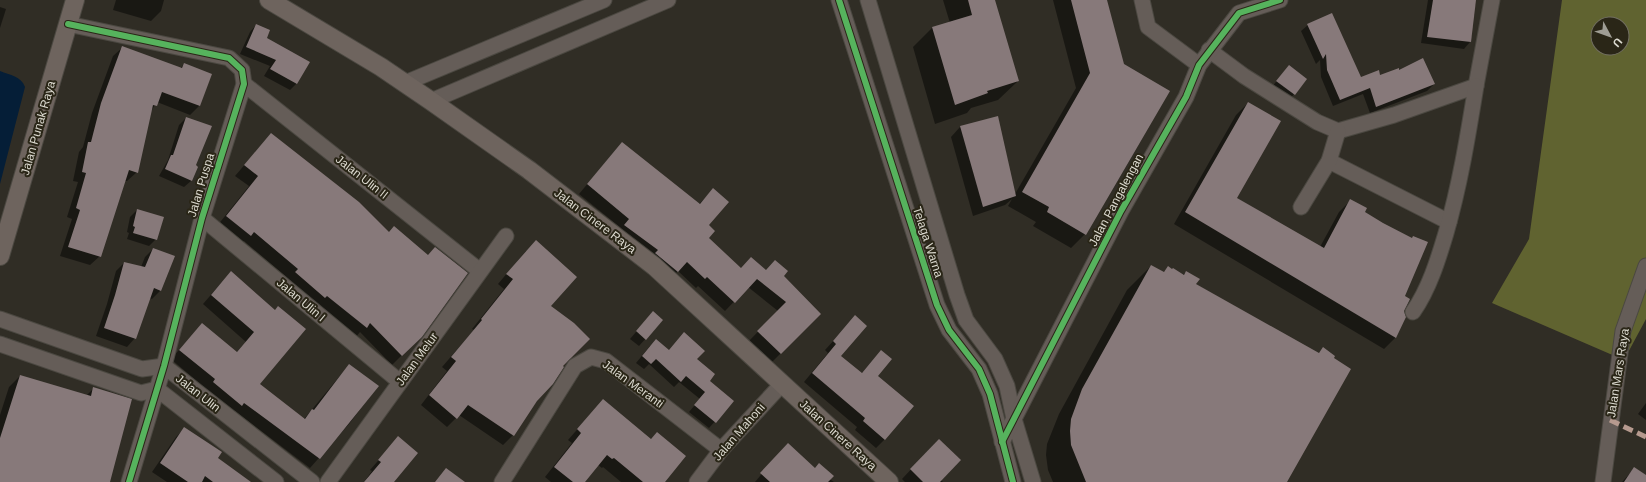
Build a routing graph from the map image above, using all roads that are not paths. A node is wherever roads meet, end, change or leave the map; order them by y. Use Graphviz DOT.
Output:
graph roads {
  1 [pos="75,0"];
  2 [pos="269,0"];
  3 [pos="604,0"];
  4 [pos="668,0"];
  5 [pos="839,0"];
  6 [pos="868,0"];
  7 [pos="1142,0"];
  8 [pos="1279,0"];
  9 [pos="1492,0"];
  10 [pos="68,24"];
  11 [pos="1209,50"];
  12 [pos="1199,65"];
  13 [pos="405,83"];
  14 [pos="244,84"];
  15 [pos="1476,86"];
  16 [pos="431,101"];
  17 [pos="1338,131"];
  18 [pos="1329,161"];
  19 [pos="1300,207"];
  20 [pos="202,218"];
  21 [pos="1449,222"];
  22 [pos="506,236"];
  23 [pos="0,256"];
  24 [pos="1646,266"];
  25 [pos="480,271"];
  26 [pos="1413,312"];
  27 [pos="0,318"];
  28 [pos="0,344"];
  29 [pos="164,366"];
  30 [pos="400,382"];
  31 [pos="782,384"];
  32 [pos="157,389"];
  33 [pos="1014,419"];
  34 [pos="1002,442"];
  35 [pos="721,450"];
  36 [pos="129,482"];
  37 [pos="276,482"];
  38 [pos="312,482"];
  39 [pos="328,482"];
  40 [pos="502,482"];
  41 [pos="697,482"];
  42 [pos="889,482"];
  43 [pos="1013,482"];
  44 [pos="1033,482"];
  45 [pos="1603,482"];
  1 -- 10 [label="main road, Jalan Punak Raya"];
  2 -- 13 [label="main road, Jalan Cinere Raya"];
  3 -- 13 [label="street"];
  4 -- 16 [label="street"];
  5 -- 34 [label="street, Telaga Warna"];
  6 -- 33 [label="street, Telaga Warna"];
  7 -- 12 [label="street"];
  8 -- 11 [label="street, Jalan Pangalengan"];
  9 -- 15 [label="street"];
  10 -- 14 [label="street"];
  10 -- 23 [label="main road, Jalan Punak Raya"];
  11 -- 12 [label="street, Jalan Pangalengan"];
  11 -- 17 [label="street"];
  12 -- 33 [label="street, Jalan Pangalengan"];
  13 -- 16 [label="main road, Jalan Cinere Raya"];
  14 -- 20 [label="street, Jalan Puspa"];
  14 -- 25 [label="street, Jalan Ulin II"];
  15 -- 17 [label="street"];
  15 -- 21 [label="street"];
  16 -- 31 [label="main road, Jalan Cinere Raya"];
  17 -- 18 [label="street"];
  18 -- 19 [label="street"];
  18 -- 21 [label="street"];
  20 -- 29 [label="street, Jalan Puspa"];
  20 -- 30 [label="street, Jalan Ulin I"];
  21 -- 26 [label="street"];
  22 -- 25 [label="street, Jalan Melur"];
  24 -- 45 [label="street, Jalan Mars Raya"];
  25 -- 30 [label="street, Jalan Melur"];
  27 -- 29 [label="street, Jalan Ulin"];
  28 -- 32 [label="street, Jalan Ulin"];
  29 -- 32 [label="street, Jalan Puspa"];
  29 -- 38 [label="street, Jalan Ulin"];
  30 -- 39 [label="street, Jalan Melur"];
  31 -- 35 [label="street, Jalan Mahoni"];
  31 -- 42 [label="main road, Jalan Cinere Raya"];
  32 -- 36 [label="street, Jalan Puspa"];
  32 -- 37 [label="street, Jalan Ulin"];
  33 -- 34 [label="street, Jalan Pangalengan"];
  33 -- 44 [label="street, Telaga Warna"];
  34 -- 43 [label="street, Telaga Warna"];
  35 -- 40 [label="street, Jalan Meranti"];
  35 -- 41 [label="street, Jalan Mahoni"];
}
